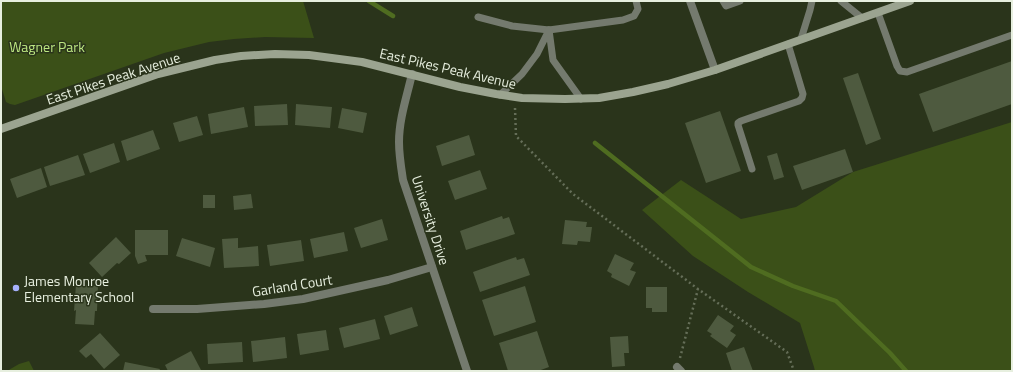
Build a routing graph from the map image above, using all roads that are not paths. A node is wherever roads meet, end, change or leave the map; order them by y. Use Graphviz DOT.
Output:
graph roads {
  1 [pos="636,1"];
  2 [pos="690,1"];
  3 [pos="723,1"];
  4 [pos="740,1"];
  5 [pos="812,1"];
  6 [pos="841,1"];
  7 [pos="910,1"];
  8 [pos="878,12"];
  9 [pos="478,17"];
  10 [pos="862,18"];
  11 [pos="549,30"];
  12 [pos="1012,35"];
  13 [pos="801,39"];
  14 [pos="788,44"];
  15 [pos="715,70"];
  16 [pos="412,74"];
  17 [pos="500,95"];
  18 [pos="581,98"];
  19 [pos="2,127"];
  20 [pos="752,169"];
  21 [pos="432,267"];
  22 [pos="153,309"];
  23 [pos="467,371"];
  1 -- 11 [label="lane"];
  2 -- 15 [label="street"];
  3 -- 4 [label="lane"];
  5 -- 13 [label="lane"];
  6 -- 10 [label="lane"];
  7 -- 8 [label="main road, East Pikes Peak Avenue"];
  8 -- 10 [label="main road, East Pikes Peak Avenue"];
  8 -- 12 [label="lane"];
  9 -- 11 [label="lane"];
  10 -- 13 [label="main road, East Pikes Peak Avenue"];
  11 -- 17 [label="lane"];
  11 -- 18 [label="lane"];
  13 -- 14 [label="main road, East Pikes Peak Avenue"];
  14 -- 15 [label="main road, East Pikes Peak Avenue"];
  14 -- 20 [label="lane"];
  15 -- 18 [label="main road, East Pikes Peak Avenue"];
  16 -- 17 [label="main road, East Pikes Peak Avenue"];
  16 -- 19 [label="main road, East Pikes Peak Avenue"];
  16 -- 21 [label="street, University Drive"];
  17 -- 18 [label="main road, East Pikes Peak Avenue"];
  21 -- 22 [label="street, Garland Court"];
  21 -- 23 [label="street, University Drive"];
}
